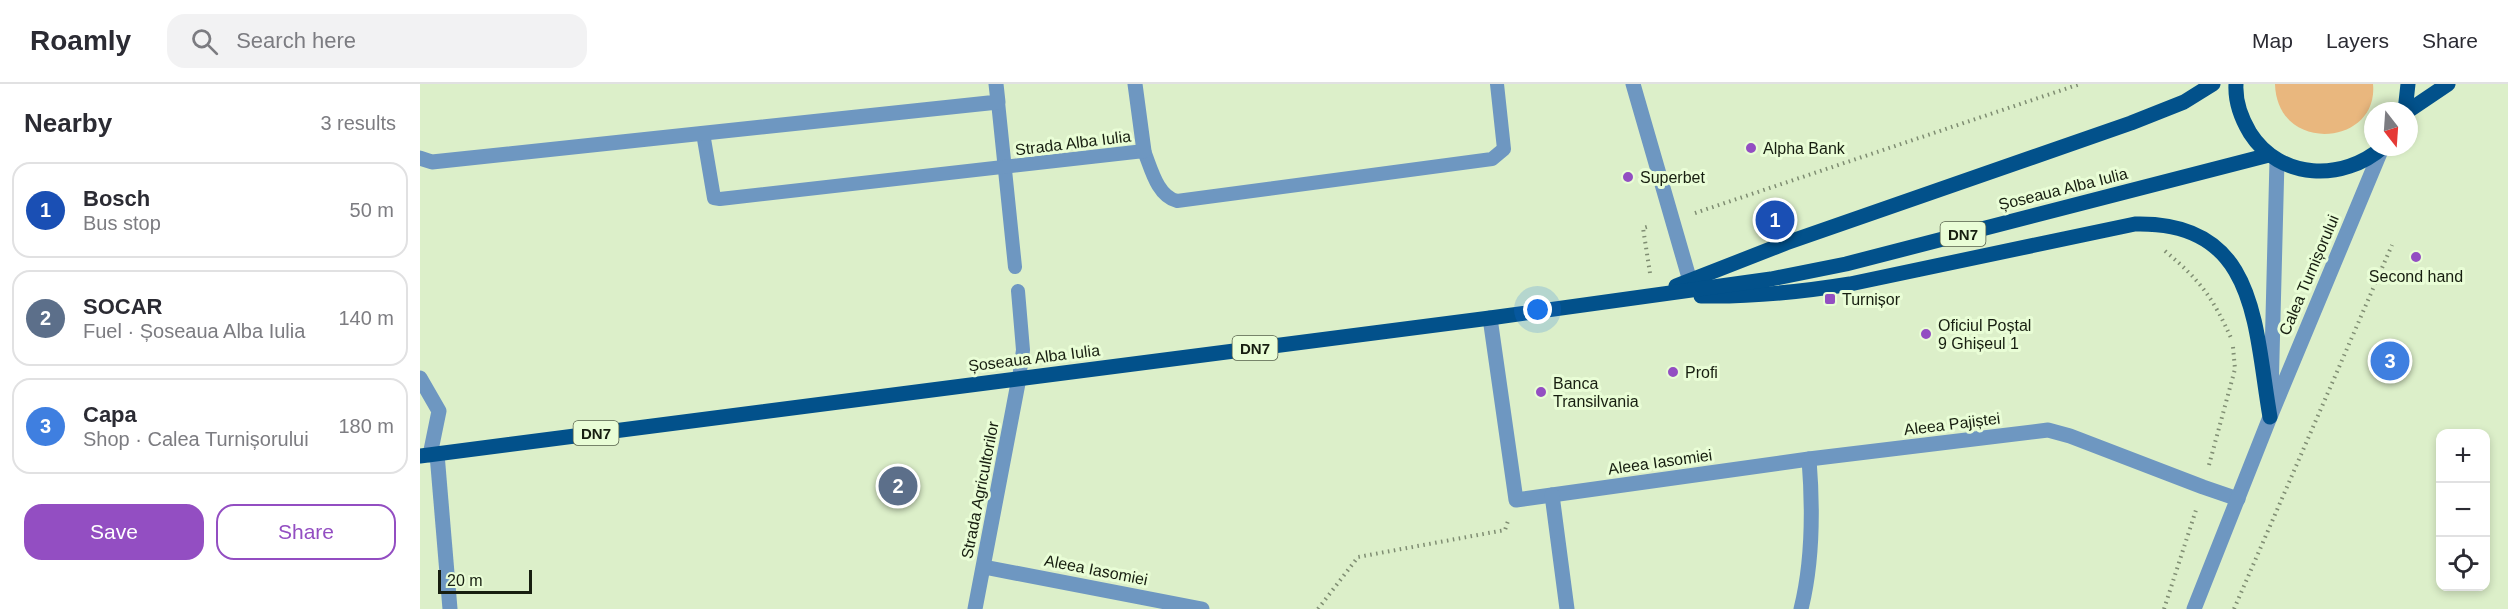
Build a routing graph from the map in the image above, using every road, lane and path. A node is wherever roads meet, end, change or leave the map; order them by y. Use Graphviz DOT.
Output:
graph roads {
  1 [pos="996,84"];
  2 [pos="1135,84"];
  3 [pos="1497,84"];
  4 [pos="1633,84"];
  5 [pos="2080,84"];
  6 [pos="2213,84"];
  7 [pos="2236,84"];
  8 [pos="2408,84"];
  9 [pos="2448,84"];
  10 [pos="998,102"];
  11 [pos="2407,102"];
  12 [pos="2418,104"];
  13 [pos="703,133"];
  14 [pos="1144,151"];
  15 [pos="2371,156"];
  16 [pos="2380,156"];
  17 [pos="2273,157"];
  18 [pos="420,158"];
  19 [pos="1006,168"];
  20 [pos="1672,220"];
  21 [pos="2392,245"];
  22 [pos="2160,248"];
  23 [pos="1015,267"];
  24 [pos="1689,280"];
  25 [pos="1018,291"];
  26 [pos="1653,295"];
  27 [pos="1490,318"];
  28 [pos="420,378"];
  29 [pos="1019,378"];
  30 [pos="2270,417"];
  31 [pos="429,455"];
  32 [pos="1809,459"];
  33 [pos="2203,488"];
  34 [pos="1552,495"];
  35 [pos="2238,499"];
  36 [pos="1516,500"];
  37 [pos="984,567"];
  38 [pos="450,609"];
  39 [pos="975,609"];
  40 [pos="1202,609"];
  41 [pos="1318,609"];
  42 [pos="1567,609"];
  43 [pos="1801,609"];
  44 [pos="2164,609"];
  45 [pos="2194,609"];
  46 [pos="2234,609"];
  1 -- 10 [label="street"];
  2 -- 14 [label="street"];
  3 -- 14 [label="lane"];
  4 -- 20 [label="street"];
  5 -- 20 [label="path"];
  6 -- 24 [label="main road, Șoseaua Alba Iulia / DN7"];
  7 -- 17 [label="main road"];
  8 -- 11 [label="main road"];
  9 -- 12 [label="main road"];
  10 -- 13 [label="street"];
  10 -- 19 [label="lane"];
  13 -- 18 [label="street"];
  13 -- 19 [label="lane, Strada Alba Iulia"];
  14 -- 19 [label="lane, Strada Alba Iulia"];
  15 -- 17 [label="main road"];
  16 -- 30 [label="street, Calea Turnișorului"];
  17 -- 26 [label="main road, Șoseaua Alba Iulia / DN7"];
  17 -- 30 [label="street, Calea Turnișorului"];
  19 -- 23 [label="lane"];
  20 -- 24 [label="street"];
  20 -- 26 [label="path"];
  21 -- 46 [label="path"];
  22 -- 33 [label="path"];
  24 -- 26 [label="main road, Șoseaua Alba Iulia / DN7"];
  25 -- 29 [label="lane"];
  26 -- 27 [label="main road, Șoseaua Alba Iulia / DN7"];
  26 -- 30 [label="main road"];
  27 -- 29 [label="main road, Șoseaua Alba Iulia / DN7"];
  27 -- 36 [label="street"];
  28 -- 31 [label="street"];
  29 -- 31 [label="main road, Șoseaua Alba Iulia / DN7"];
  29 -- 37 [label="street, Strada Agricultorilor"];
  30 -- 35 [label="street, Calea Turnișorului"];
  31 -- 38 [label="street"];
  32 -- 33 [label="street, Aleea Pajiștei"];
  32 -- 34 [label="street, Aleea Iasomiei"];
  32 -- 43 [label="street"];
  33 -- 35 [label="street, Aleea Pajiștei"];
  33 -- 44 [label="path"];
  34 -- 36 [label="street, Aleea Iasomiei"];
  34 -- 42 [label="street"];
  35 -- 45 [label="street, Calea Turnișorului"];
  36 -- 41 [label="path"];
  37 -- 39 [label="street, Strada Agricultorilor"];
  37 -- 40 [label="street, Aleea Iasomiei"];
}
